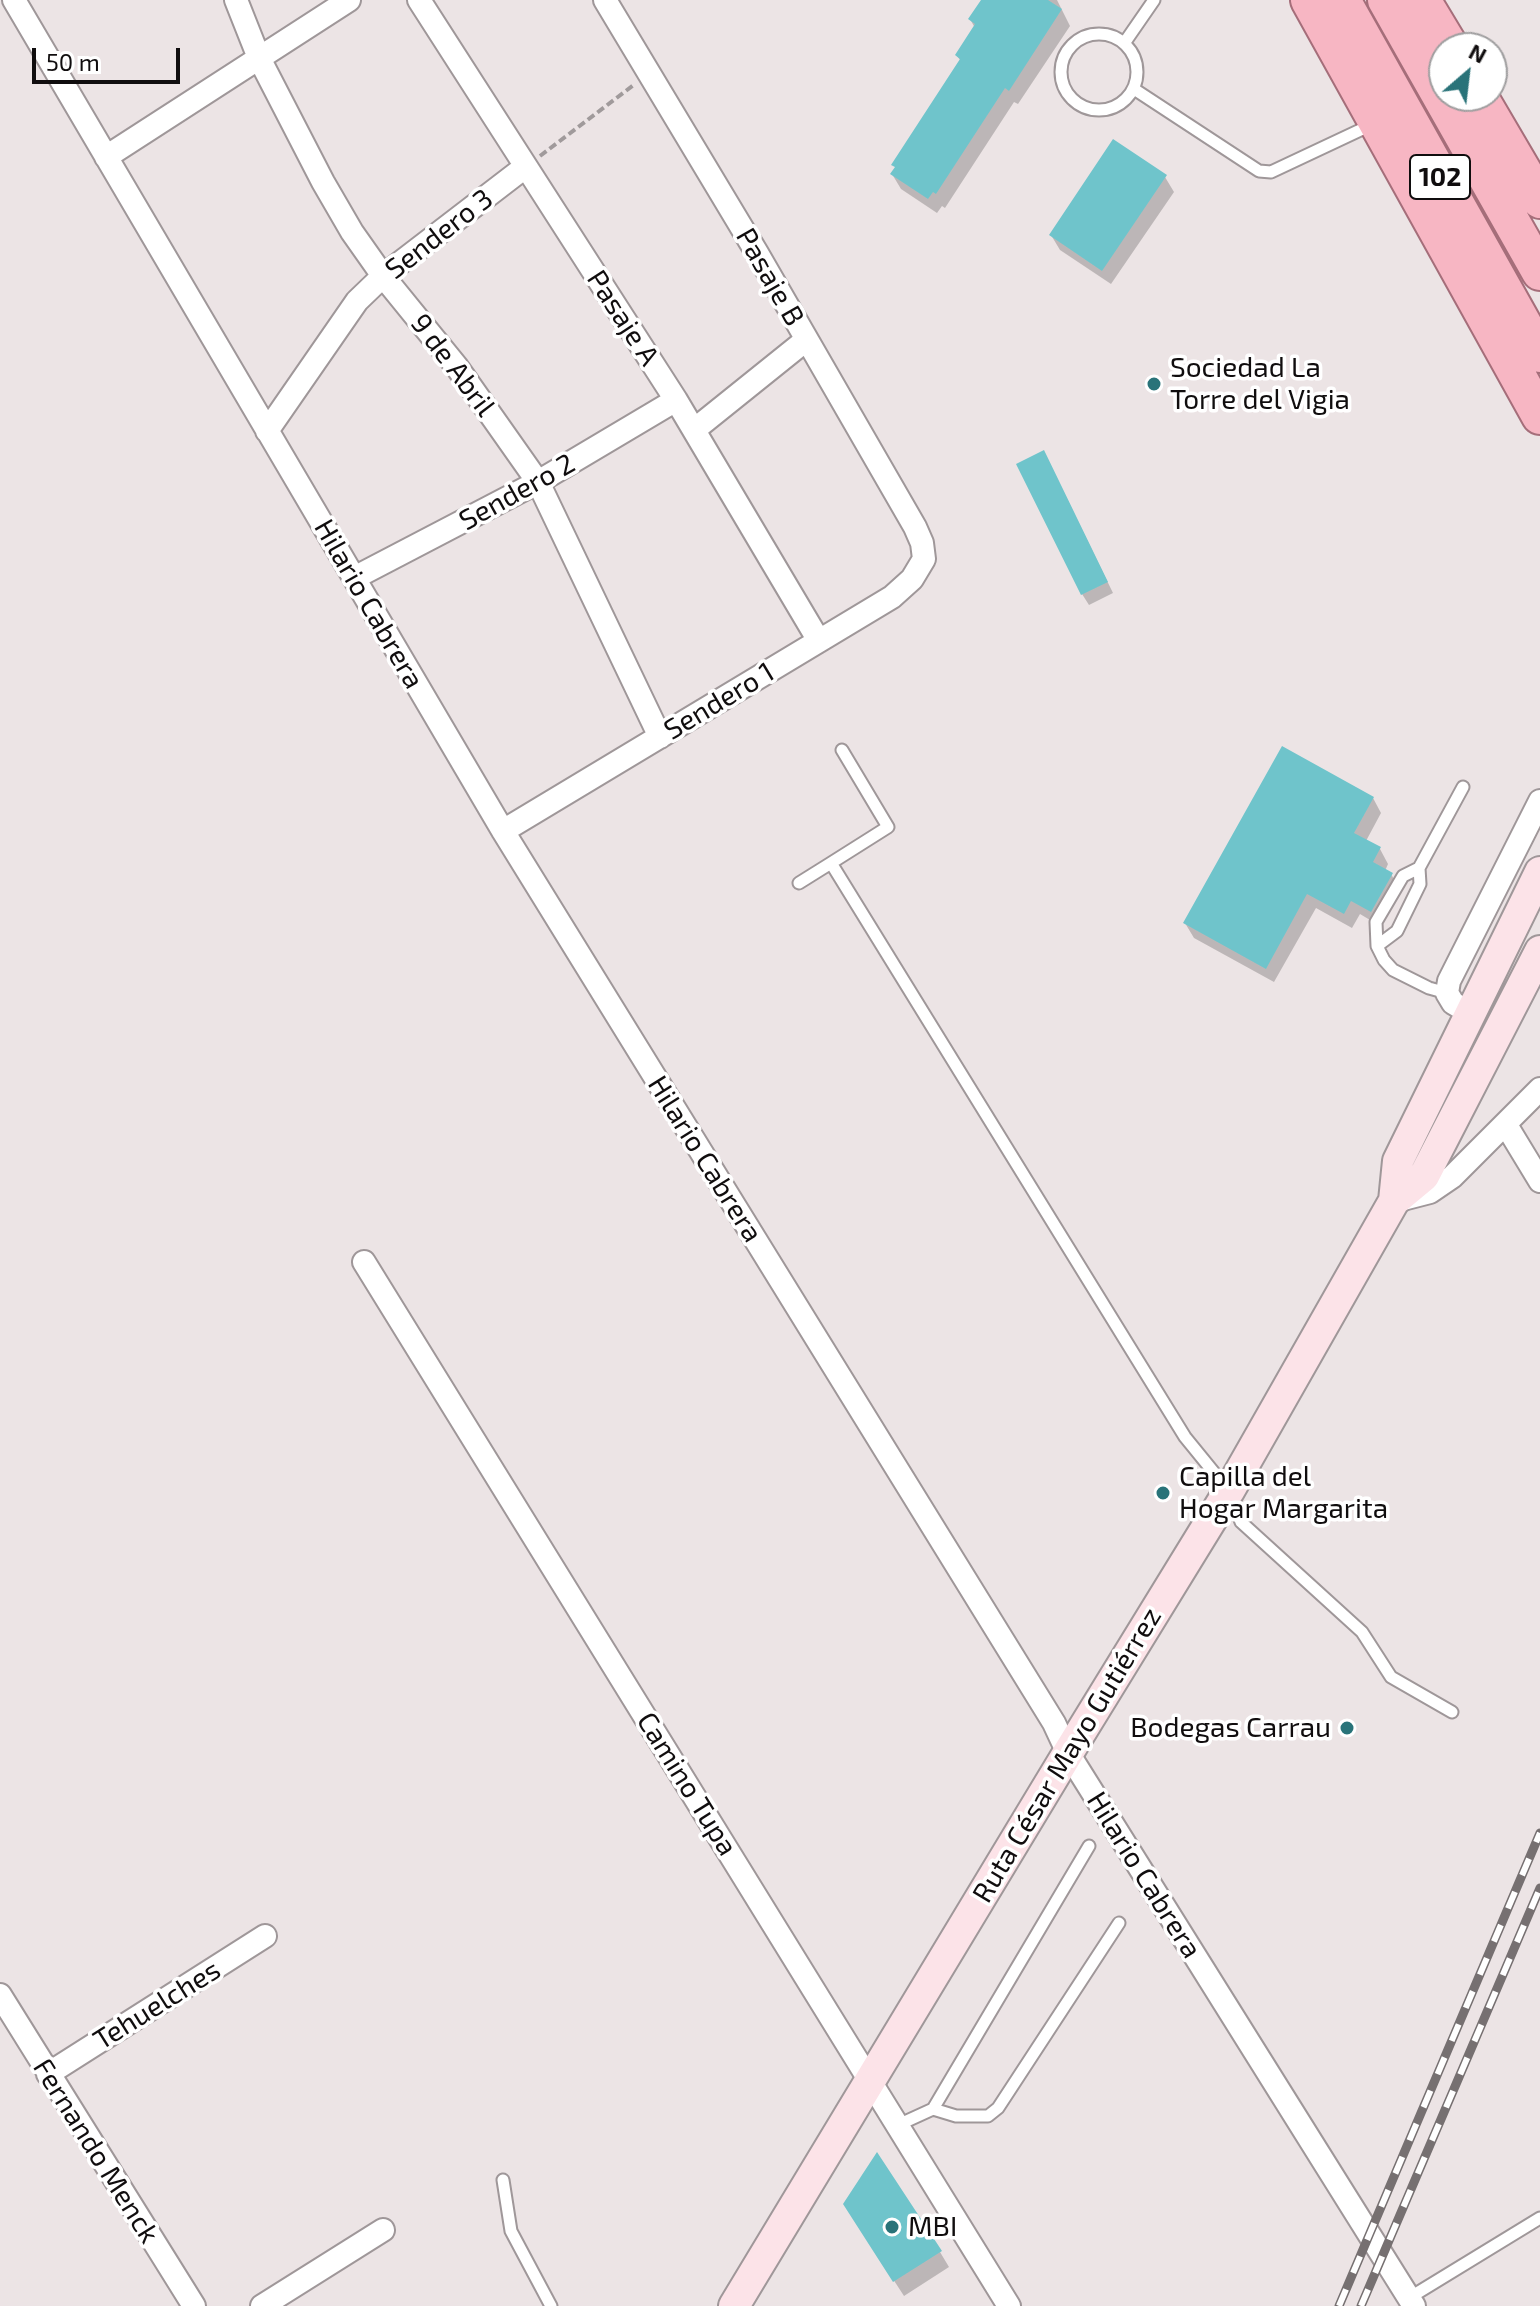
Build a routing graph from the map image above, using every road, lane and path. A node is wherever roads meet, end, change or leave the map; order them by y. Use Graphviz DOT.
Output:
graph roads {
  1 [pos="14,0"];
  2 [pos="236,0"];
  3 [pos="349,0"];
  4 [pos="419,0"];
  5 [pos="605,0"];
  6 [pos="1154,0"];
  7 [pos="1309,0"];
  8 [pos="1342,0"];
  9 [pos="1386,0"];
  10 [pos="1422,0"];
  11 [pos="1441,32"];
  12 [pos="1125,42"];
  13 [pos="259,58"];
  14 [pos="649,73"];
  15 [pos="1134,89"];
  16 [pos="1488,112"];
  17 [pos="1376,123"];
  18 [pos="106,157"];
  19 [pos="525,167"];
  20 [pos="1540,200"];
  21 [pos="1540,272"];
  22 [pos="383,276"];
  23 [pos="806,340"];
  24 [pos="1540,354"];
  25 [pos="676,400"];
  26 [pos="1540,416"];
  27 [pos="694,430"];
  28 [pos="267,431"];
  29 [pos="538,482"];
  30 [pos="924,559"];
  31 [pos="354,578"];
  32 [pos="819,641"];
  33 [pos="660,737"];
  34 [pos="842,750"];
  35 [pos="1463,787"];
  36 [pos="1540,801"];
  37 [pos="503,831"];
  38 [pos="831,863"];
  39 [pos="1419,868"];
  40 [pos="1540,872"];
  41 [pos="799,883"];
  42 [pos="1377,946"];
  43 [pos="1540,951"];
  44 [pos="1447,993"];
  45 [pos="1470,1013"];
  46 [pos="1540,1089"];
  47 [pos="1506,1125"];
  48 [pos="1540,1181"];
  49 [pos="1394,1201"];
  50 [pos="364,1262"];
  51 [pos="1229,1491"];
  52 [pos="1452,1712"];
  53 [pos="1068,1753"];
  54 [pos="1089,1846"];
  55 [pos="1119,1923"];
  56 [pos="265,1936"];
  57 [pos="0,1995"];
  58 [pos="48,2074"];
  59 [pos="870,2081"];
  60 [pos="933,2109"];
  61 [pos="898,2125"];
  62 [pos="503,2180"];
  63 [pos="1540,2218"];
  64 [pos="383,2230"];
  65 [pos="1411,2302"];
  66 [pos="194,2306"];
  67 [pos="262,2306"];
  68 [pos="551,2306"];
  69 [pos="734,2306"];
  70 [pos="1009,2306"];
  1 -- 18 [label="street, Hilario Cabrera"];
  2 -- 13 [label="street, 9 de Abril"];
  3 -- 13 [label="street"];
  4 -- 19 [label="street, Pasaje A"];
  5 -- 14 [label="street, Pasaje B"];
  6 -- 12 [label="lane"];
  7 -- 17 [label="highway"];
  8 -- 24 [label="highway, 102"];
  9 -- 21 [label="highway, 102"];
  10 -- 11 [label="highway"];
  12 -- 15 [label="lane"];
  12 -- 15 [label="lane"];
  13 -- 18 [label="street"];
  13 -- 22 [label="street, 9 de Abril"];
  14 -- 19 [label="path"];
  14 -- 23 [label="street, Pasaje B"];
  15 -- 17 [label="lane"];
  16 -- 20 [label="highway"];
  17 -- 26 [label="highway"];
  18 -- 28 [label="street, Hilario Cabrera"];
  19 -- 22 [label="street, Sendero 3"];
  19 -- 25 [label="street, Pasaje A"];
  22 -- 28 [label="street, Sendero 3"];
  22 -- 29 [label="street, 9 de Abril"];
  23 -- 27 [label="street"];
  23 -- 30 [label="street, Pasaje B"];
  25 -- 27 [label="street, Pasaje A"];
  25 -- 29 [label="street, Sendero 2"];
  27 -- 32 [label="street, Pasaje A"];
  28 -- 31 [label="street, Hilario Cabrera"];
  29 -- 31 [label="street, Sendero 2"];
  29 -- 33 [label="street, 9 de Abril"];
  30 -- 32 [label="street, Sendero 1"];
  31 -- 37 [label="street, Hilario Cabrera"];
  32 -- 33 [label="street, Sendero 1"];
  33 -- 37 [label="street, Sendero 1"];
  34 -- 38 [label="lane"];
  35 -- 39 [label="lane"];
  36 -- 44 [label="street"];
  37 -- 53 [label="street, Hilario Cabrera"];
  38 -- 41 [label="lane"];
  38 -- 51 [label="lane"];
  39 -- 42 [label="lane"];
  39 -- 42 [label="lane"];
  40 -- 45 [label="main road, Ruta César Mayo Gutiérrez"];
  42 -- 44 [label="lane"];
  43 -- 49 [label="main road, Ruta César Mayo Gutiérrez"];
  44 -- 45 [label="street"];
  45 -- 49 [label="main road, Ruta César Mayo Gutiérrez"];
  46 -- 47 [label="street"];
  47 -- 48 [label="street"];
  47 -- 49 [label="street"];
  49 -- 51 [label="main road, Ruta César Mayo Gutiérrez"];
  50 -- 59 [label="street, Camino Tupa"];
  51 -- 52 [label="lane"];
  51 -- 53 [label="main road, Ruta César Mayo Gutiérrez"];
  53 -- 59 [label="main road, Ruta César Mayo Gutiérrez"];
  53 -- 65 [label="street, Hilario Cabrera"];
  54 -- 60 [label="lane"];
  55 -- 60 [label="lane"];
  56 -- 58 [label="street, Tehuelches"];
  57 -- 58 [label="street, Fernando Menck"];
  58 -- 66 [label="street, Fernando Menck"];
  59 -- 61 [label="street, Camino Tupa"];
  59 -- 69 [label="main road, Ruta César Mayo Gutiérrez"];
  60 -- 61 [label="lane"];
  61 -- 70 [label="street, Camino Tupa"];
  62 -- 68 [label="lane"];
  63 -- 65 [label="lane"];
  64 -- 67 [label="street"];
}
